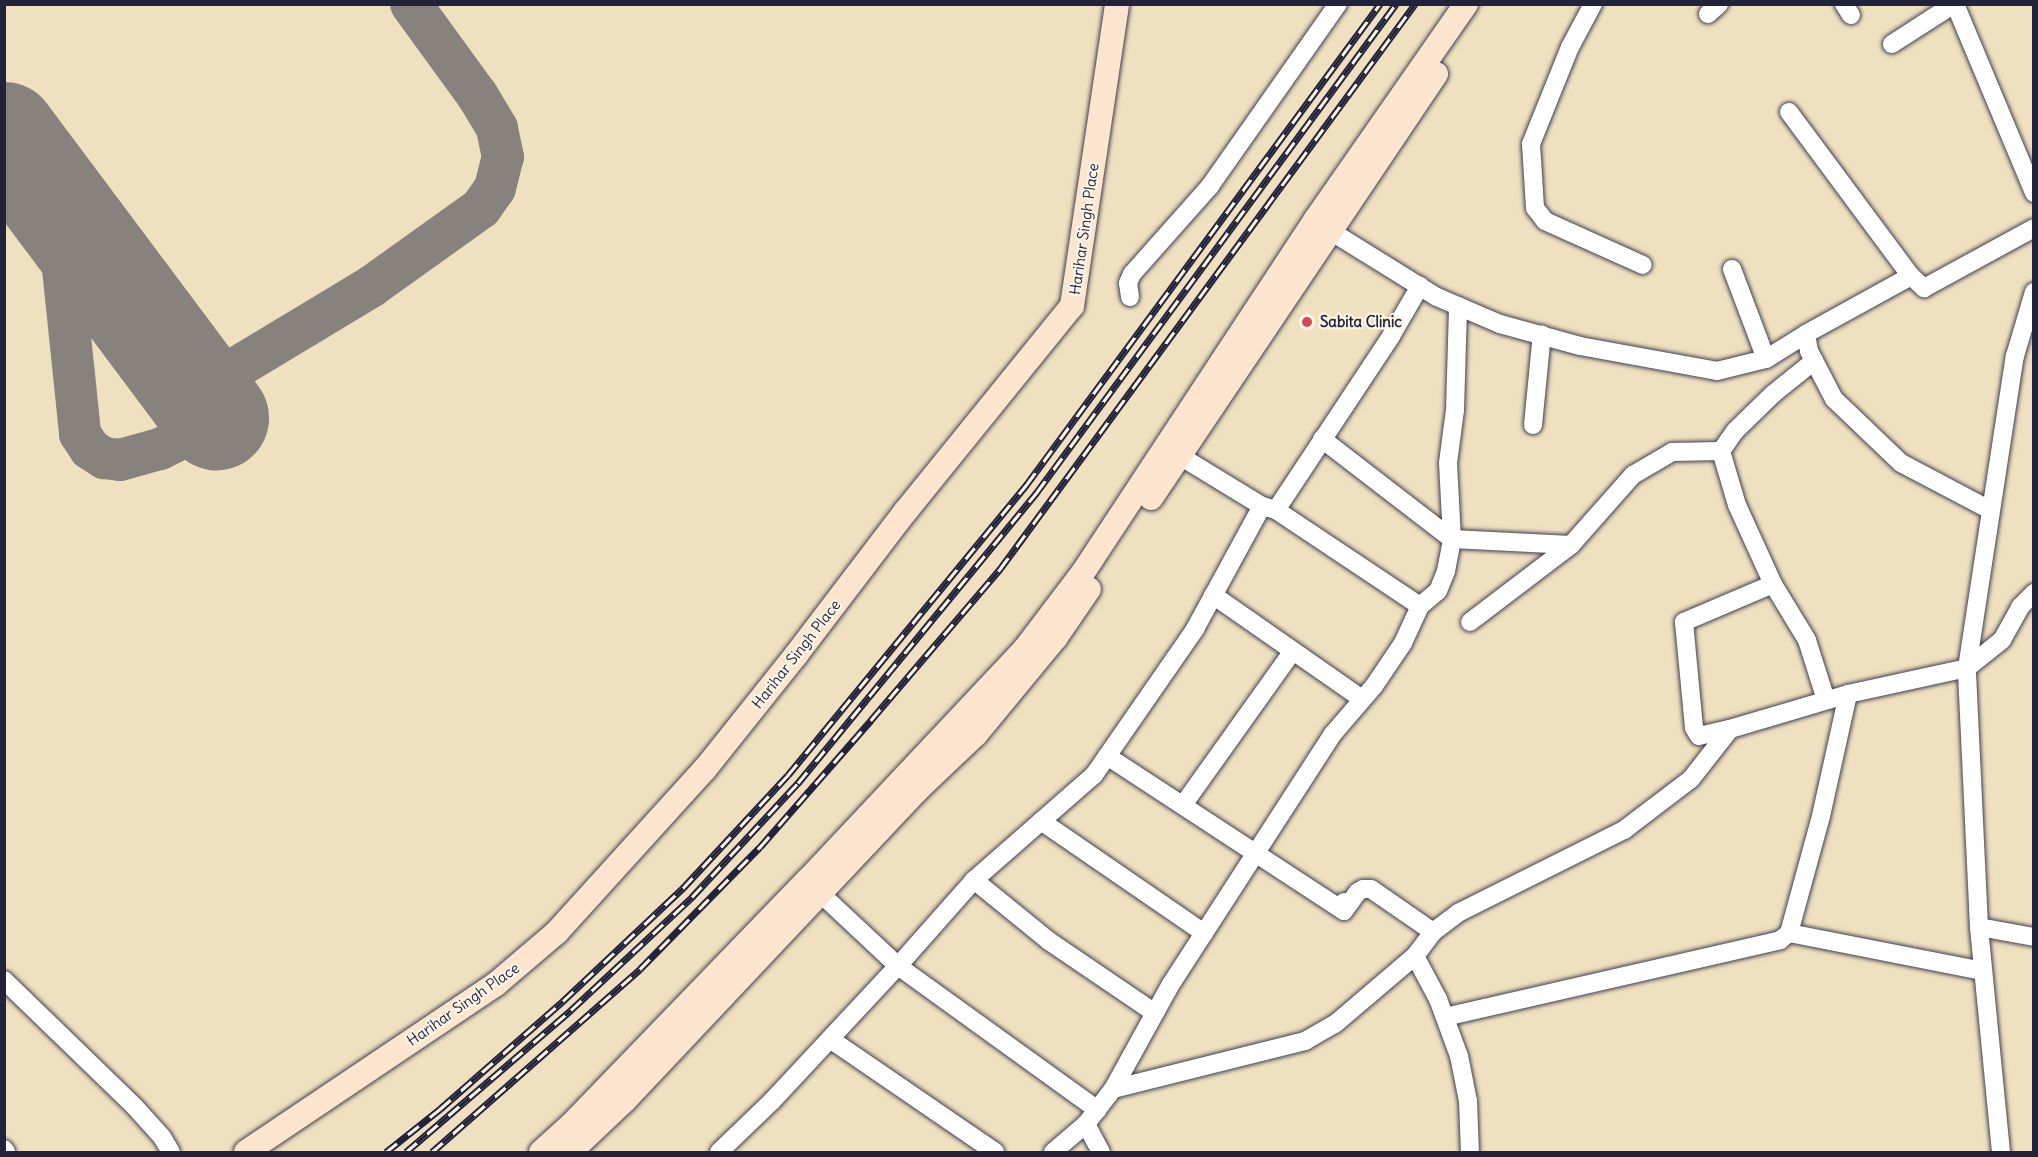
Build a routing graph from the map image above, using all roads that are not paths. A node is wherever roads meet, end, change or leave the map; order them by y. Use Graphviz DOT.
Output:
graph roads {
  1 [pos="1116,4"];
  2 [pos="1338,4"];
  3 [pos="1466,4"];
  4 [pos="1482,4"];
  5 [pos="1593,4"];
  6 [pos="1954,4"];
  7 [pos="1892,44"];
  8 [pos="1789,112"];
  9 [pos="2034,193"];
  10 [pos="2034,228"];
  11 [pos="1332,232"];
  12 [pos="1643,265"];
  13 [pos="1732,269"];
  14 [pos="1911,276"];
  15 [pos="1420,286"];
  16 [pos="2034,292"];
  17 [pos="1130,297"];
  18 [pos="1458,306"];
  19 [pos="2030,325"];
  20 [pos="1542,334"];
  21 [pos="1806,334"];
  22 [pos="1766,358"];
  23 [pos="1814,361"];
  24 [pos="1533,425"];
  25 [pos="1322,439"];
  26 [pos="1721,451"];
  27 [pos="1180,456"];
  28 [pos="1269,508"];
  29 [pos="1990,510"];
  30 [pos="1452,539"];
  31 [pos="1571,545"];
  32 [pos="1773,584"];
  33 [pos="2034,593"];
  34 [pos="1213,595"];
  35 [pos="1420,606"];
  36 [pos="1470,622"];
  37 [pos="1293,651"];
  38 [pos="1967,668"];
  39 [pos="1848,694"];
  40 [pos="1362,699"];
  41 [pos="1826,700"];
  42 [pos="1730,729"];
  43 [pos="1107,756"];
  44 [pos="1183,805"];
  45 [pos="1041,821"];
  46 [pos="1257,853"];
  47 [pos="974,880"];
  48 [pos="819,893"];
  49 [pos="1979,927"];
  50 [pos="1433,932"];
  51 [pos="1204,933"];
  52 [pos="1789,933"];
  53 [pos="2034,937"];
  54 [pos="1415,956"];
  55 [pos="898,966"];
  56 [pos="1983,971"];
  57 [pos="4,980"];
  58 [pos="1155,1013"];
  59 [pos="1445,1017"];
  60 [pos="830,1040"];
  61 [pos="1113,1089"];
  62 [pos="1092,1117"];
  63 [pos="171,1152"];
  64 [pos="246,1152"];
  65 [pos="541,1152"];
  66 [pos="570,1152"];
  67 [pos="719,1152"];
  68 [pos="995,1152"];
  69 [pos="1053,1152"];
  70 [pos="1101,1152"];
  71 [pos="1470,1152"];
  72 [pos="2001,1152"];
  1 -- 64 [label="street, Harihar Singh Place"];
  2 -- 17 [label="street"];
  3 -- 65 [label="street"];
  4 -- 11 [label="street"];
  5 -- 12 [label="street"];
  6 -- 7 [label="street"];
  6 -- 9 [label="street"];
  8 -- 14 [label="street"];
  10 -- 14 [label="street"];
  11 -- 15 [label="street"];
  11 -- 27 [label="street"];
  13 -- 22 [label="street"];
  14 -- 21 [label="street"];
  15 -- 18 [label="street"];
  15 -- 25 [label="street"];
  16 -- 19 [label="street"];
  18 -- 20 [label="street"];
  18 -- 30 [label="street"];
  19 -- 29 [label="street"];
  20 -- 22 [label="street"];
  20 -- 24 [label="street"];
  21 -- 22 [label="street"];
  21 -- 23 [label="street"];
  23 -- 26 [label="street"];
  23 -- 29 [label="street"];
  25 -- 28 [label="street"];
  25 -- 30 [label="street"];
  26 -- 31 [label="street"];
  26 -- 32 [label="street"];
  27 -- 28 [label="street"];
  27 -- 48 [label="street"];
  28 -- 34 [label="street"];
  28 -- 35 [label="street"];
  29 -- 38 [label="street"];
  30 -- 31 [label="street"];
  30 -- 35 [label="street"];
  31 -- 36 [label="street"];
  32 -- 41 [label="street"];
  32 -- 42 [label="street"];
  33 -- 38 [label="street"];
  34 -- 37 [label="street"];
  34 -- 43 [label="street"];
  35 -- 40 [label="street"];
  37 -- 40 [label="street"];
  37 -- 44 [label="street"];
  38 -- 39 [label="street"];
  38 -- 49 [label="street"];
  39 -- 41 [label="street"];
  39 -- 52 [label="street"];
  40 -- 46 [label="street"];
  41 -- 42 [label="street"];
  42 -- 50 [label="street"];
  43 -- 44 [label="street"];
  43 -- 45 [label="street"];
  44 -- 46 [label="street"];
  45 -- 47 [label="street"];
  45 -- 51 [label="street"];
  46 -- 50 [label="street"];
  46 -- 51 [label="street"];
  47 -- 55 [label="street"];
  47 -- 58 [label="street"];
  48 -- 55 [label="street"];
  48 -- 66 [label="street"];
  49 -- 53 [label="street"];
  49 -- 56 [label="street"];
  50 -- 54 [label="street"];
  51 -- 58 [label="street"];
  52 -- 56 [label="street"];
  52 -- 59 [label="street"];
  54 -- 59 [label="street"];
  54 -- 61 [label="street"];
  55 -- 60 [label="street"];
  55 -- 62 [label="street"];
  56 -- 72 [label="street"];
  57 -- 63 [label="street"];
  58 -- 61 [label="street"];
  59 -- 71 [label="street"];
  60 -- 67 [label="street"];
  60 -- 68 [label="street"];
  61 -- 62 [label="street"];
  62 -- 69 [label="street"];
  62 -- 70 [label="street"];
}
